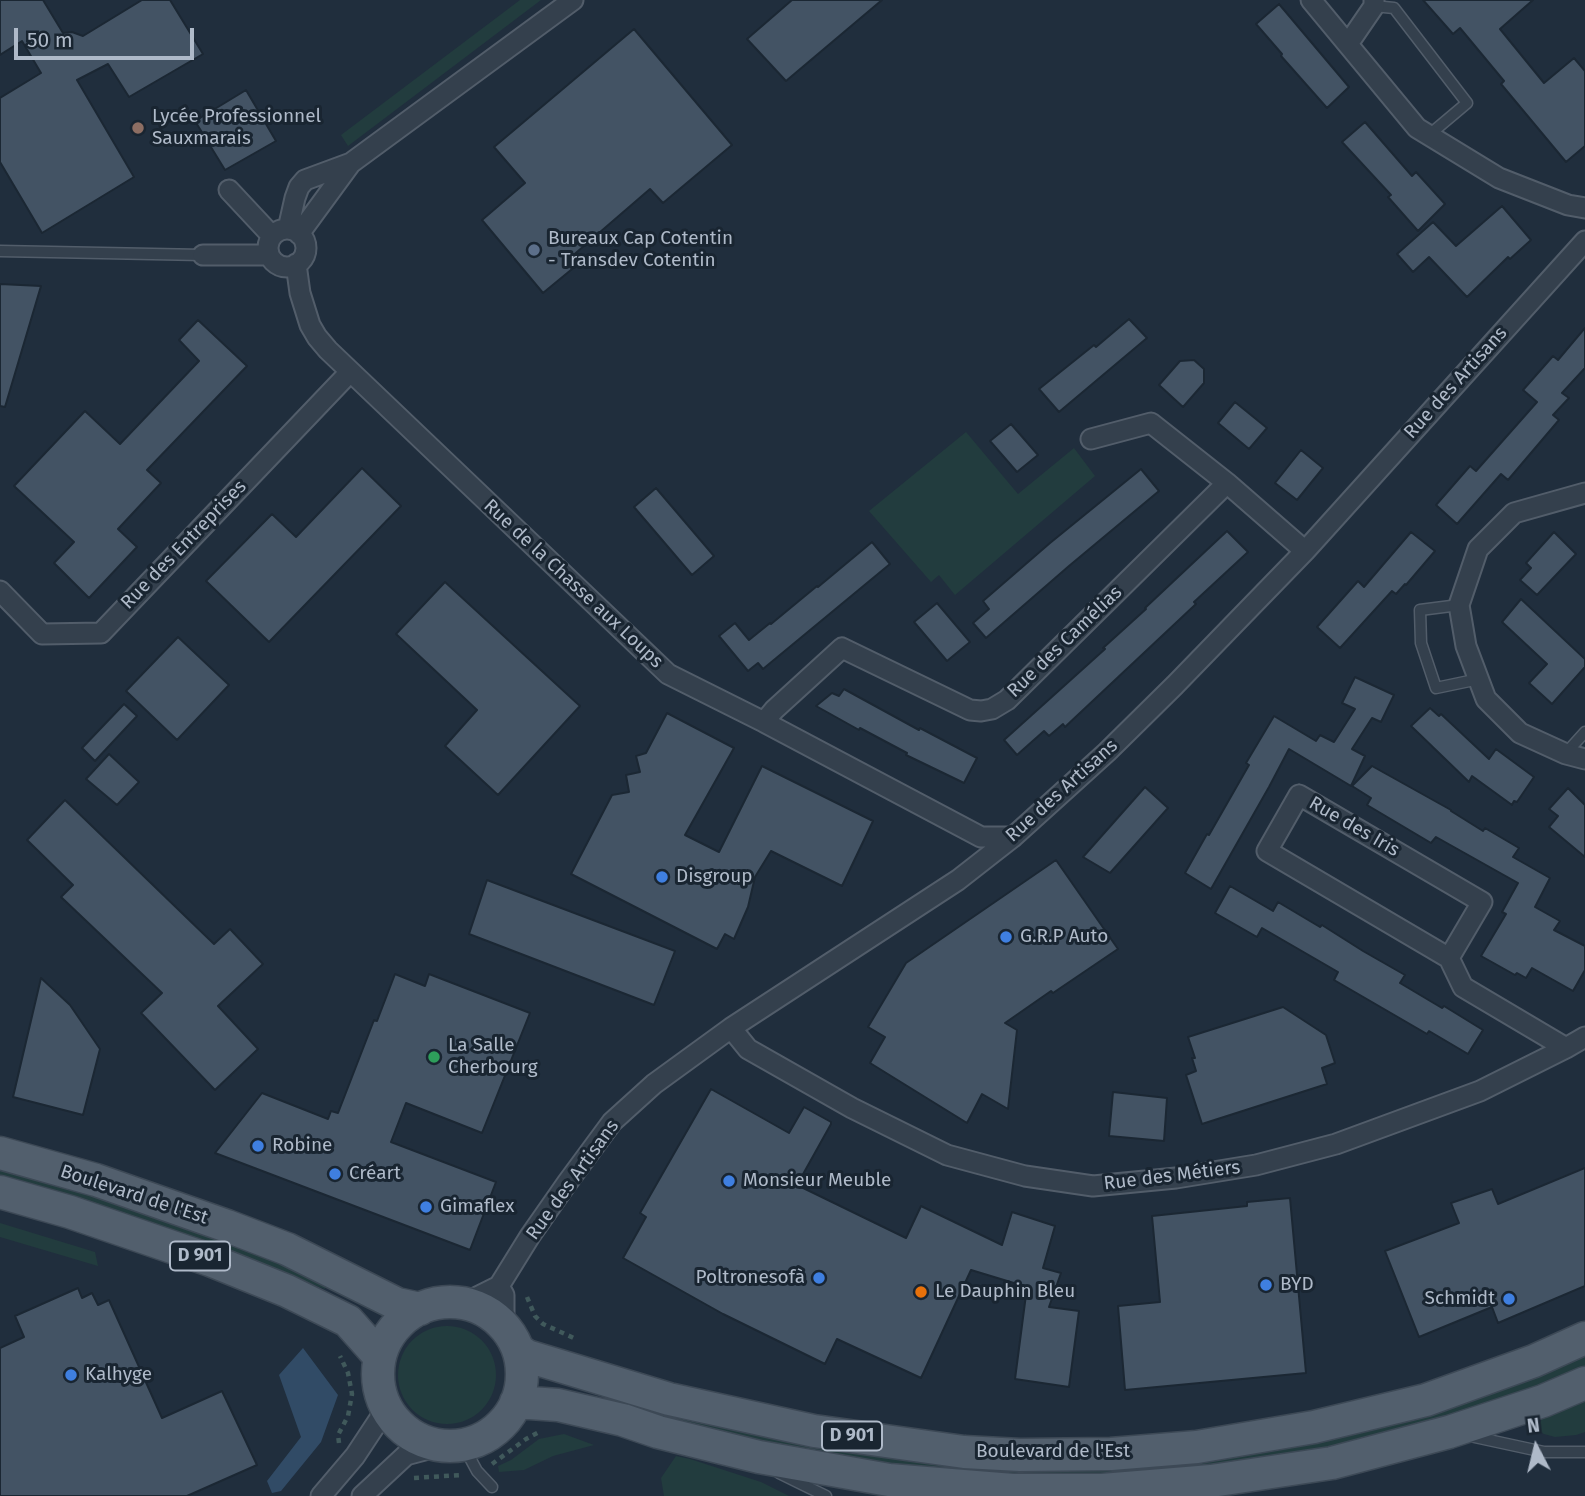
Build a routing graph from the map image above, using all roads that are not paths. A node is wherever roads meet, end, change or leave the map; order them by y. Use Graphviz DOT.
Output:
graph roads {
  1 [pos="573,0"];
  2 [pos="1311,0"];
  3 [pos="1374,3"];
  4 [pos="1348,44"];
  5 [pos="1429,135"];
  6 [pos="351,163"];
  7 [pos="229,190"];
  8 [pos="1585,208"];
  9 [pos="282,238"];
  10 [pos="1585,241"];
  11 [pos="0,251"];
  12 [pos="203,255"];
  13 [pos="296,264"];
  14 [pos="350,372"];
  15 [pos="1091,439"];
  16 [pos="1227,483"];
  17 [pos="1581,498"];
  18 [pos="1305,551"];
  19 [pos="0,591"];
  20 [pos="1459,605"];
  21 [pos="1479,679"];
  22 [pos="764,722"];
  23 [pos="1585,733"];
  24 [pos="1566,754"];
  25 [pos="1585,759"];
  26 [pos="1013,836"];
  27 [pos="1449,958"];
  28 [pos="731,1028"];
  29 [pos="1585,1037"];
  30 [pos="1566,1048"];
  31 [pos="0,1153"];
  32 [pos="0,1192"];
  33 [pos="499,1286"];
  34 [pos="463,1304"];
  35 [pos="421,1309"];
  36 [pos="1585,1338"];
  37 [pos="511,1339"];
  38 [pos="380,1357"];
  39 [pos="1585,1383"];
  40 [pos="516,1402"];
  41 [pos="386,1409"];
  42 [pos="1450,1432"];
  43 [pos="459,1452"];
  44 [pos="1585,1452"];
  45 [pos="759,1457"];
  46 [pos="492,1487"];
  47 [pos="321,1496"];
  48 [pos="362,1496"];
  49 [pos="826,1496"];
  1 -- 6 [label="street, Rue de la Chasse aux Loups"];
  2 -- 4 [label="street"];
  3 -- 4 [label="street"];
  3 -- 5 [label="lane"];
  4 -- 5 [label="street"];
  5 -- 8 [label="street"];
  6 -- 9 [label="street, Rue de la Chasse aux Loups"];
  6 -- 9 [label="street, Rue de la Chasse aux Loups"];
  7 -- 9 [label="street"];
  9 -- 12 [label="street"];
  9 -- 13 [label="street"];
  9 -- 13 [label="street, Rue de la Chasse aux Loups"];
  10 -- 18 [label="street, Rue des Artisans"];
  11 -- 12 [label="lane"];
  13 -- 14 [label="street, Rue de la Chasse aux Loups"];
  14 -- 19 [label="street, Rue des Entreprises"];
  14 -- 22 [label="street, Rue de la Chasse aux Loups"];
  15 -- 16 [label="street"];
  16 -- 18 [label="street"];
  16 -- 22 [label="street, Rue des Camélias"];
  17 -- 20 [label="street"];
  18 -- 26 [label="street, Rue des Artisans"];
  20 -- 21 [label="street"];
  20 -- 21 [label="lane"];
  21 -- 24 [label="street"];
  22 -- 26 [label="street, Rue de la Chasse aux Loups"];
  23 -- 24 [label="lane"];
  24 -- 25 [label="street"];
  26 -- 28 [label="street, Rue des Artisans"];
  27 -- 27 [label="street, Rue des Iris"];
  27 -- 30 [label="street"];
  28 -- 30 [label="street, Rue des Métiers"];
  28 -- 33 [label="street, Rue des Artisans"];
  29 -- 30 [label="street, Rue des Métiers"];
  31 -- 35 [label="main road, Boulevard de l'Est / D 901"];
  32 -- 38 [label="main road, Boulevard de l'Est / D 901"];
  33 -- 34 [label="street"];
  33 -- 37 [label="street"];
  34 -- 35 [label="main road"];
  34 -- 37 [label="main road"];
  35 -- 38 [label="main road"];
  36 -- 37 [label="main road, Boulevard de l'Est / D 901"];
  37 -- 40 [label="main road"];
  38 -- 41 [label="main road"];
  39 -- 42 [label="main road, Boulevard de l'Est / D 901"];
  40 -- 43 [label="main road"];
  40 -- 45 [label="main road, Boulevard de l'Est / D 901"];
  41 -- 43 [label="main road"];
  41 -- 47 [label="street"];
  42 -- 44 [label="lane"];
  42 -- 45 [label="main road, Boulevard de l'Est / D 901"];
  43 -- 46 [label="lane"];
  43 -- 48 [label="street"];
  45 -- 49 [label="lane"];
}
